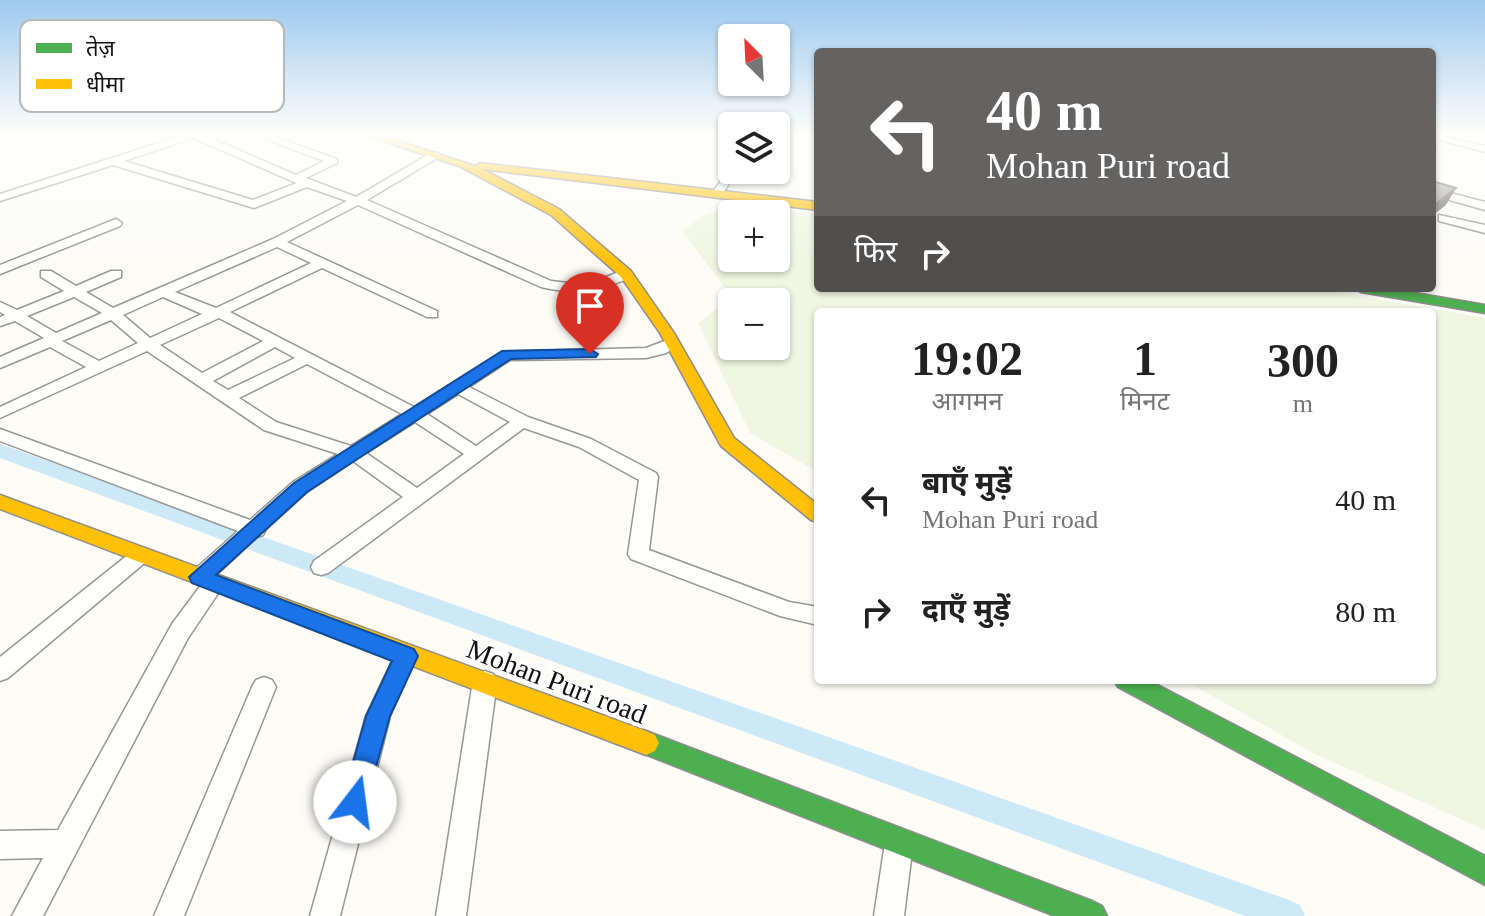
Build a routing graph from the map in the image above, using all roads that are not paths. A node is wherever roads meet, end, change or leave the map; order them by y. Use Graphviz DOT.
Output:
graph roads {
  1 [pos="64,177"];
  2 [pos="164,177"];
  3 [pos="291,177"];
  4 [pos="308,177"];
  5 [pos="399,177"];
  6 [pos="487,177"];
  7 [pos="571,177"];
  8 [pos="301,181"];
  9 [pos="724,184"];
  10 [pos="1436,192"];
  11 [pos="717,194"];
  12 [pos="0,198"];
  13 [pos="359,201"];
  14 [pos="814,206"];
  15 [pos="1485,206"];
  16 [pos="1443,218"];
  17 [pos="116,223"];
  18 [pos="1485,229"];
  19 [pos="277,242"];
  20 [pos="322,263"];
  21 [pos="0,270"];
  22 [pos="46,274"];
  23 [pos="116,274"];
  24 [pos="626,274"];
  25 [pos="74,291"];
  26 [pos="164,292"];
  27 [pos="1385,292"];
  28 [pos="0,306"];
  29 [pos="1485,309"];
  30 [pos="219,312"];
  31 [pos="113,314"];
  32 [pos="432,314"];
  33 [pos="16,316"];
  34 [pos="0,322"];
  35 [pos="53,340"];
  36 [pos="275,341"];
  37 [pos="672,343"];
  38 [pos="149,345"];
  39 [pos="307,358"];
  40 [pos="0,363"];
  41 [pos="99,368"];
  42 [pos="202,380"];
  43 [pos="457,387"];
  44 [pos="228,397"];
  45 [pos="0,413"];
  46 [pos="415,414"];
  47 [pos="522,421"];
  48 [pos="0,435"];
  49 [pos="354,453"];
  50 [pos="476,454"];
  51 [pos="416,497"];
  52 [pos="0,502"];
  53 [pos="814,512"];
  54 [pos="252,533"];
  55 [pos="141,555"];
  56 [pos="321,567"];
  57 [pos="207,580"];
  58 [pos="814,615"];
  59 [pos="406,656"];
  60 [pos="0,671"];
  61 [pos="485,681"];
  62 [pos="1134,684"];
  63 [pos="264,687"];
  64 [pos="899,843"];
  65 [pos="67,844"];
  66 [pos="0,845"];
  67 [pos="1485,871"];
  68 [pos="1080,914"];
  69 [pos="27,916"];
  70 [pos="169,916"];
  71 [pos="325,916"];
  72 [pos="451,916"];
  73 [pos="889,916"];
  1 -- 12 [label="street"];
  2 -- 8 [label="street"];
  3 -- 8 [label="street"];
  4 -- 8 [label="street"];
  5 -- 13 [label="street"];
  6 -- 24 [label="street"];
  7 -- 11 [label="street"];
  8 -- 13 [label="street"];
  9 -- 11 [label="street"];
  10 -- 15 [label="street"];
  11 -- 14 [label="street"];
  13 -- 19 [label="street"];
  13 -- 24 [label="street"];
  16 -- 18 [label="street"];
  17 -- 21 [label="street"];
  19 -- 20 [label="street"];
  19 -- 26 [label="street"];
  20 -- 30 [label="street"];
  20 -- 32 [label="street"];
  22 -- 25 [label="street"];
  23 -- 25 [label="street"];
  24 -- 37 [label="street"];
  25 -- 31 [label="street"];
  25 -- 33 [label="street"];
  26 -- 30 [label="street"];
  26 -- 31 [label="street"];
  27 -- 29 [label="street"];
  28 -- 33 [label="street"];
  30 -- 36 [label="street"];
  30 -- 38 [label="street"];
  31 -- 35 [label="street"];
  31 -- 38 [label="street"];
  33 -- 34 [label="street"];
  33 -- 35 [label="street"];
  35 -- 40 [label="street"];
  35 -- 41 [label="street"];
  36 -- 39 [label="street"];
  36 -- 42 [label="street"];
  37 -- 43 [label="street"];
  37 -- 53 [label="street"];
  38 -- 41 [label="street"];
  38 -- 42 [label="street"];
  39 -- 44 [label="street"];
  39 -- 46 [label="street"];
  41 -- 45 [label="street"];
  42 -- 44 [label="street"];
  43 -- 46 [label="street"];
  43 -- 47 [label="street"];
  44 -- 49 [label="street"];
  46 -- 49 [label="street"];
  46 -- 50 [label="street"];
  47 -- 50 [label="street"];
  47 -- 58 [label="street"];
  48 -- 54 [label="street"];
  49 -- 51 [label="street"];
  49 -- 54 [label="street"];
  50 -- 51 [label="street"];
  51 -- 56 [label="street"];
  52 -- 55 [label="street, Mohan Puri road"];
  54 -- 57 [label="street"];
  55 -- 57 [label="street, Mohan Puri road"];
  55 -- 60 [label="street"];
  57 -- 59 [label="street, Mohan Puri road"];
  57 -- 65 [label="street"];
  59 -- 61 [label="street, Mohan Puri road"];
  59 -- 71 [label="street"];
  61 -- 64 [label="street, Mohan Puri road"];
  61 -- 72 [label="street"];
  62 -- 67 [label="street"];
  63 -- 70 [label="street"];
  64 -- 68 [label="street, Mohan Puri road"];
  64 -- 73 [label="street"];
  65 -- 66 [label="street"];
  65 -- 69 [label="street"];
}
